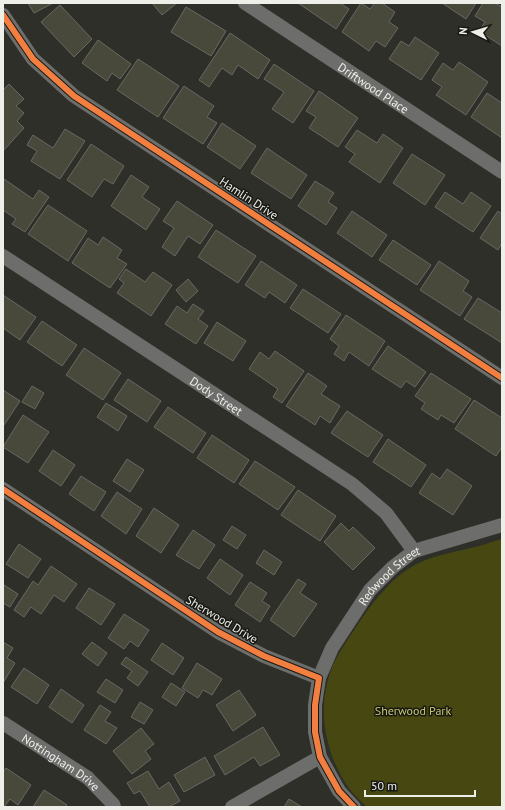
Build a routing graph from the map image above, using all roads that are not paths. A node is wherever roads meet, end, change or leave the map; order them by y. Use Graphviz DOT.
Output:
graph roads {
  1 [pos="245,3"];
  2 [pos="3,15"];
  3 [pos="502,172"];
  4 [pos="3,256"];
  5 [pos="502,378"];
  6 [pos="3,489"];
  7 [pos="502,525"];
  8 [pos="414,551"];
  9 [pos="319,678"];
  10 [pos="3,723"];
  11 [pos="320,757"];
  12 [pos="114,807"];
  13 [pos="232,807"];
  14 [pos="354,807"];
  1 -- 3 [label="street, Driftwood Place"];
  2 -- 5 [label="street, Hamlin Drive"];
  4 -- 8 [label="street, Dody Street"];
  6 -- 9 [label="street, Sherwood Drive"];
  7 -- 8 [label="street, Redwood Street"];
  8 -- 9 [label="street, Redwood Street"];
  9 -- 11 [label="street"];
  10 -- 12 [label="street, Nottingham Drive"];
  11 -- 13 [label="street"];
  11 -- 14 [label="street"];
}
